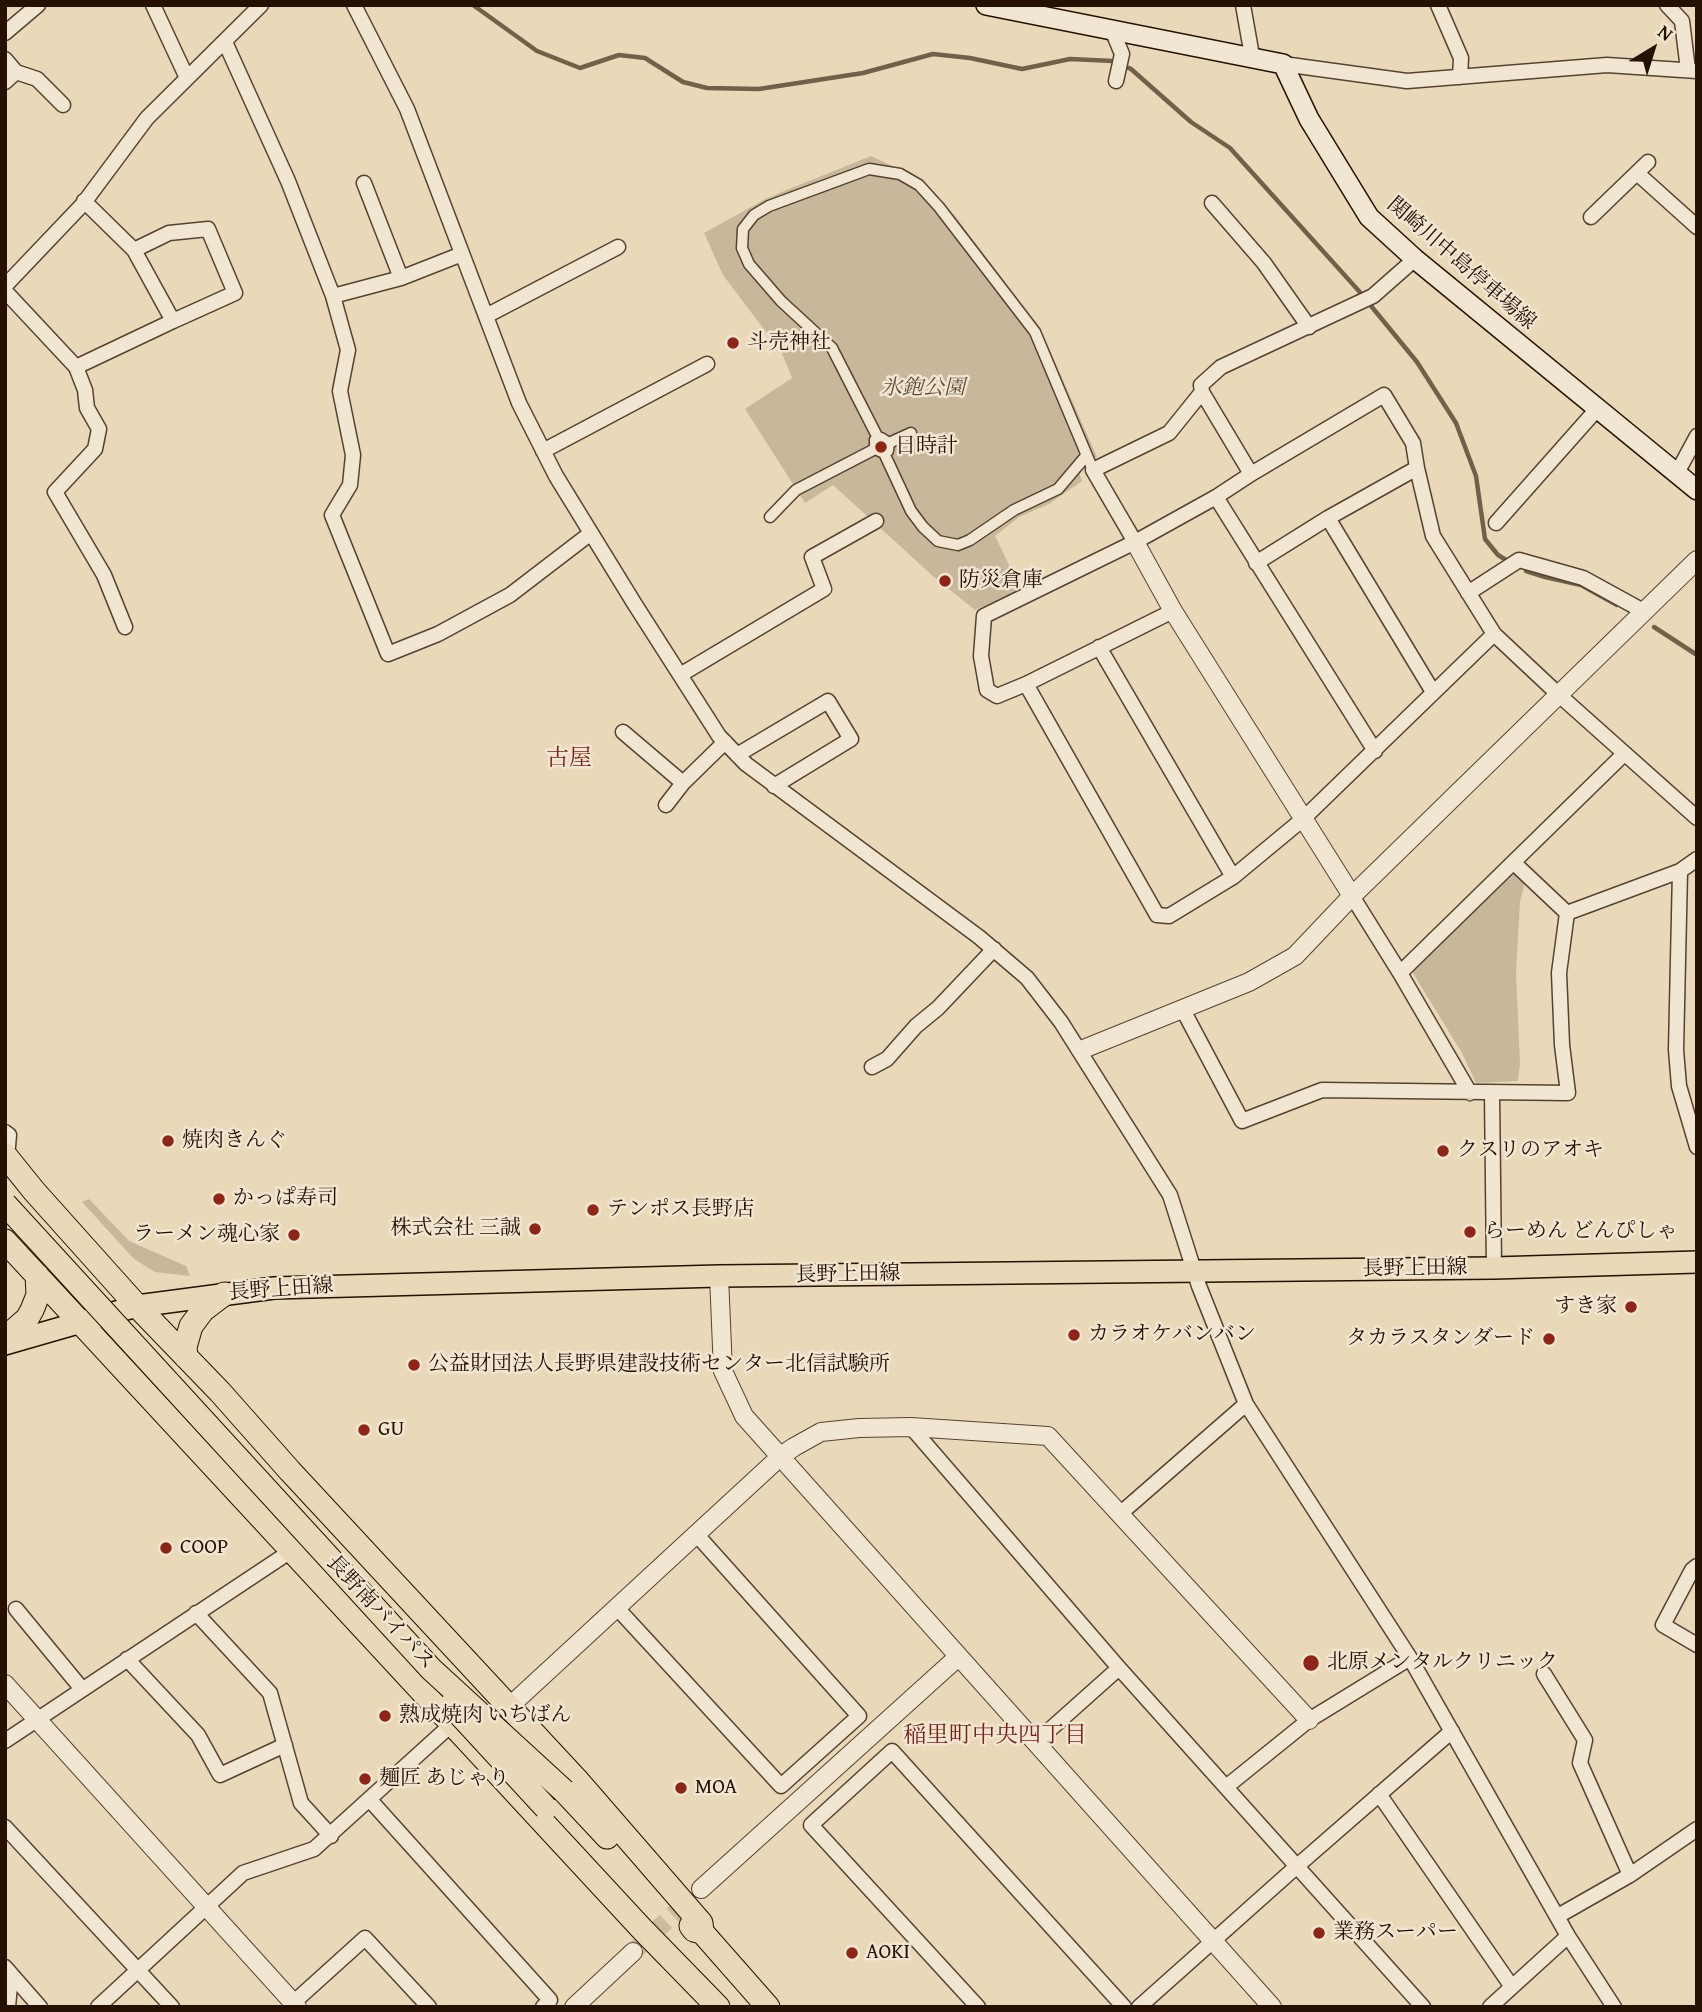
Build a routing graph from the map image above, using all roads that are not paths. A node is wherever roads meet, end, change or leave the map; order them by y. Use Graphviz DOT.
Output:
graph roads {
  1 [pos="38,5"];
  2 [pos="153,5"];
  3 [pos="261,5"];
  4 [pos="354,5"];
  5 [pos="986,5"];
  6 [pos="1243,5"];
  7 [pos="1667,5"];
  8 [pos="1444,7"];
  9 [pos="1112,30"];
  10 [pos="5,33"];
  11 [pos="225,42"];
  12 [pos="1252,56"];
  13 [pos="5,59"];
  14 [pos="1283,64"];
  15 [pos="1692,70"];
  16 [pos="1118,76"];
  17 [pos="11,77"];
  18 [pos="1460,77"];
  19 [pos="187,78"];
  20 [pos="62,105"];
  21 [pos="1647,162"];
  22 [pos="1637,173"];
  23 [pos="364,183"];
  24 [pos="84,201"];
  25 [pos="1212,203"];
  26 [pos="1591,217"];
  27 [pos="1696,224"];
  28 [pos="618,247"];
  29 [pos="134,250"];
  30 [pos="463,254"];
  31 [pos="1415,259"];
  32 [pos="401,278"];
  33 [pos="5,288"];
  34 [pos="333,296"];
  35 [pos="486,316"];
  36 [pos="173,321"];
  37 [pos="1309,327"];
  38 [pos="706,364"];
  39 [pos="76,367"];
  40 [pos="1202,392"];
  41 [pos="1598,408"];
  42 [pos="911,433"];
  43 [pos="1697,436"];
  44 [pos="881,446"];
  45 [pos="544,451"];
  46 [pos="1086,456"];
  47 [pos="1417,468"];
  48 [pos="1094,470"];
  49 [pos="1677,473"];
  50 [pos="1251,474"];
  51 [pos="1697,490"];
  52 [pos="1216,497"];
  53 [pos="770,517"];
  54 [pos="1328,518"];
  55 [pos="876,521"];
  56 [pos="1496,523"];
  57 [pos="591,533"];
  58 [pos="1135,542"];
  59 [pos="1697,560"];
  60 [pos="1256,563"];
  61 [pos="1468,593"];
  62 [pos="1173,611"];
  63 [pos="1645,612"];
  64 [pos="125,627"];
  65 [pos="1494,634"];
  66 [pos="1099,646"];
  67 [pos="680,675"];
  68 [pos="1026,684"];
  69 [pos="1433,692"];
  70 [pos="1558,694"];
  71 [pos="623,732"];
  72 [pos="725,742"];
  73 [pos="1375,751"];
  74 [pos="1624,754"];
  75 [pos="737,755"];
  76 [pos="683,783"];
  77 [pos="774,786"];
  78 [pos="666,805"];
  79 [pos="1697,818"];
  80 [pos="1303,819"];
  81 [pos="1697,859"];
  82 [pos="1514,863"];
  83 [pos="1680,871"];
  84 [pos="1233,877"];
  85 [pos="1352,896"];
  86 [pos="1567,913"];
  87 [pos="993,949"];
  88 [pos="1401,973"];
  89 [pos="1182,1008"];
  90 [pos="1081,1050"];
  91 [pos="872,1066"];
  92 [pos="1470,1093"];
  93 [pos="1492,1093"];
  94 [pos="5,1132"];
  95 [pos="1697,1147"];
  96 [pos="6,1156"];
  97 [pos="27,1182"];
  98 [pos="5,1204"];
  99 [pos="5,1219"];
  100 [pos="5,1241"];
  101 [pos="1697,1262"];
  102 [pos="1494,1268"];
  103 [pos="1196,1272"];
  104 [pos="37,1275"];
  105 [pos="719,1276"];
  106 [pos="224,1293"];
  107 [pos="137,1306"];
  108 [pos="79,1321"];
  109 [pos="5,1338"];
  110 [pos="5,1344"];
  111 [pos="186,1357"];
  112 [pos="1246,1404"];
  113 [pos="911,1427"];
  114 [pos="781,1457"];
  115 [pos="1121,1514"];
  116 [pos="697,1535"];
  117 [pos="291,1551"];
  118 [pos="1697,1566"];
  119 [pos="617,1608"];
  120 [pos="16,1609"];
  121 [pos="196,1613"];
  122 [pos="1697,1645"];
  123 [pos="958,1657"];
  124 [pos="1410,1658"];
  125 [pos="127,1659"];
  126 [pos="1119,1668"];
  127 [pos="1545,1674"];
  128 [pos="5,1684"];
  129 [pos="82,1689"];
  130 [pos="510,1706"];
  131 [pos="38,1719"];
  132 [pos="1309,1720"];
  133 [pos="452,1724"];
  134 [pos="1452,1731"];
  135 [pos="5,1741"];
  136 [pos="1036,1742"];
  137 [pos="285,1745"];
  138 [pos="1226,1787"];
  139 [pos="1379,1794"];
  140 [pos="370,1800"];
  141 [pos="5,1827"];
  142 [pos="1697,1829"];
  143 [pos="331,1836"];
  144 [pos="1296,1867"];
  145 [pos="1630,1875"];
  146 [pos="701,1889"];
  147 [pos="207,1907"];
  148 [pos="1558,1916"];
  149 [pos="702,1932"];
  150 [pos="1569,1936"];
  151 [pos="1213,1940"];
  152 [pos="633,1952"];
  153 [pos="139,1969"];
  154 [pos="8,1970"];
  155 [pos="1511,1987"];
  156 [pos="295,2005"];
  157 [pos="8,2007"];
  158 [pos="40,2007"];
  159 [pos="98,2007"];
  160 [pos="172,2007"];
  161 [pos="429,2007"];
  162 [pos="543,2007"];
  163 [pos="574,2007"];
  164 [pos="718,2007"];
  165 [pos="731,2007"];
  166 [pos="768,2007"];
  167 [pos="978,2007"];
  168 [pos="1124,2007"];
  169 [pos="1139,2007"];
  170 [pos="1272,2007"];
  171 [pos="1423,2007"];
  172 [pos="1490,2007"];
  173 [pos="1614,2007"];
  1 -- 10 [label="street"];
  2 -- 19 [label="street"];
  3 -- 11 [label="street"];
  4 -- 30 [label="street"];
  5 -- 9 [label="main road"];
  6 -- 12 [label="street"];
  7 -- 15 [label="street"];
  8 -- 18 [label="street"];
  9 -- 12 [label="main road"];
  9 -- 16 [label="street"];
  11 -- 19 [label="street"];
  11 -- 34 [label="street"];
  12 -- 14 [label="main road"];
  13 -- 17 [label="street"];
  14 -- 18 [label="street"];
  14 -- 31 [label="main road, 関崎川中島停車場線"];
  15 -- 18 [label="street"];
  17 -- 20 [label="street"];
  19 -- 24 [label="street"];
  21 -- 22 [label="street"];
  22 -- 26 [label="street"];
  22 -- 27 [label="street"];
  23 -- 32 [label="street"];
  24 -- 29 [label="street"];
  24 -- 33 [label="street"];
  25 -- 37 [label="street"];
  28 -- 35 [label="street"];
  29 -- 36 [label="street"];
  29 -- 36 [label="street"];
  30 -- 32 [label="street"];
  30 -- 35 [label="street"];
  31 -- 37 [label="street"];
  31 -- 41 [label="main road, 関崎川中島停車場線"];
  32 -- 34 [label="street"];
  33 -- 39 [label="street"];
  34 -- 57 [label="street"];
  35 -- 45 [label="street"];
  36 -- 39 [label="street"];
  37 -- 40 [label="street"];
  38 -- 45 [label="street"];
  39 -- 64 [label="street"];
  40 -- 48 [label="street"];
  40 -- 50 [label="street"];
  41 -- 49 [label="main road, 関崎川中島停車場線"];
  41 -- 56 [label="street"];
  42 -- 44 [label="street"];
  43 -- 49 [label="street"];
  44 -- 46 [label="street"];
  44 -- 46 [label="street"];
  44 -- 53 [label="street"];
  45 -- 57 [label="street"];
  46 -- 48 [label="street"];
  47 -- 50 [label="street"];
  47 -- 54 [label="street"];
  47 -- 61 [label="street"];
  48 -- 58 [label="street"];
  49 -- 51 [label="main road, 関崎川中島停車場線"];
  50 -- 52 [label="street"];
  52 -- 58 [label="street"];
  52 -- 60 [label="street"];
  54 -- 60 [label="street"];
  54 -- 69 [label="street"];
  55 -- 67 [label="street"];
  57 -- 67 [label="street"];
  58 -- 62 [label="street"];
  58 -- 68 [label="street"];
  59 -- 63 [label="street"];
  60 -- 73 [label="street"];
  61 -- 63 [label="street"];
  61 -- 65 [label="street"];
  62 -- 66 [label="street"];
  62 -- 80 [label="street"];
  63 -- 70 [label="street"];
  65 -- 69 [label="street"];
  65 -- 70 [label="street"];
  66 -- 68 [label="street"];
  66 -- 84 [label="street"];
  67 -- 72 [label="street"];
  68 -- 84 [label="street"];
  69 -- 73 [label="street"];
  70 -- 74 [label="street"];
  70 -- 85 [label="street"];
  71 -- 76 [label="street"];
  72 -- 75 [label="street"];
  72 -- 76 [label="street"];
  73 -- 80 [label="street"];
  74 -- 79 [label="street"];
  74 -- 82 [label="street"];
  75 -- 77 [label="street"];
  75 -- 77 [label="street"];
  76 -- 78 [label="street"];
  77 -- 87 [label="street"];
  80 -- 84 [label="street"];
  80 -- 85 [label="street"];
  81 -- 83 [label="street"];
  82 -- 86 [label="street"];
  82 -- 88 [label="street"];
  83 -- 86 [label="street"];
  83 -- 95 [label="street"];
  85 -- 88 [label="street"];
  85 -- 89 [label="street"];
  86 -- 93 [label="street"];
  87 -- 90 [label="street"];
  87 -- 91 [label="street"];
  88 -- 92 [label="street"];
  89 -- 90 [label="street"];
  89 -- 92 [label="street"];
  90 -- 103 [label="street"];
  92 -- 93 [label="street"];
  93 -- 102 [label="street"];
  94 -- 96 [label="street"];
  96 -- 97 [label="highway"];
  97 -- 99 [label="highway"];
  97 -- 107 [label="highway"];
  98 -- 149 [label="highway, 長野南バイパス, bridge"];
  99 -- 165 [label="highway, 長野南バイパス, bridge"];
  100 -- 104 [label="highway"];
  101 -- 102 [label="main road, 長野上田線"];
  102 -- 103 [label="main road, 長野上田線"];
  103 -- 105 [label="main road, 長野上田線"];
  103 -- 112 [label="street"];
  104 -- 108 [label="highway"];
  104 -- 109 [label="highway"];
  105 -- 106 [label="main road, 長野上田線"];
  105 -- 114 [label="street"];
  106 -- 107 [label="main road, 長野上田線"];
  106 -- 111 [label="highway"];
  107 -- 108 [label="main road, 長野上田線"];
  107 -- 111 [label="highway"];
  108 -- 110 [label="main road, 長野上田線"];
  108 -- 117 [label="highway"];
  111 -- 130 [label="highway"];
  112 -- 115 [label="street"];
  112 -- 124 [label="street"];
  113 -- 114 [label="street"];
  113 -- 115 [label="street"];
  113 -- 126 [label="street"];
  114 -- 116 [label="street"];
  114 -- 123 [label="street"];
  115 -- 132 [label="street"];
  116 -- 119 [label="street"];
  116 -- 119 [label="street"];
  117 -- 121 [label="street"];
  117 -- 133 [label="highway"];
  118 -- 122 [label="street"];
  119 -- 130 [label="street"];
  120 -- 129 [label="street"];
  121 -- 125 [label="street"];
  121 -- 137 [label="street"];
  123 -- 136 [label="street"];
  123 -- 146 [label="street"];
  124 -- 132 [label="street"];
  124 -- 134 [label="street"];
  125 -- 129 [label="street"];
  125 -- 137 [label="street"];
  126 -- 136 [label="street"];
  126 -- 138 [label="street"];
  127 -- 145 [label="street"];
  128 -- 131 [label="street"];
  129 -- 131 [label="street"];
  130 -- 149 [label="highway"];
  131 -- 135 [label="street"];
  131 -- 147 [label="street"];
  132 -- 138 [label="street"];
  133 -- 140 [label="street"];
  133 -- 164 [label="highway"];
  134 -- 139 [label="street"];
  134 -- 148 [label="street"];
  136 -- 151 [label="street"];
  137 -- 143 [label="street"];
  138 -- 144 [label="street"];
  139 -- 144 [label="street"];
  139 -- 155 [label="street"];
  140 -- 143 [label="street"];
  140 -- 162 [label="street"];
  141 -- 153 [label="street"];
  142 -- 145 [label="street"];
  143 -- 147 [label="street"];
  144 -- 151 [label="street"];
  144 -- 171 [label="street"];
  145 -- 148 [label="street"];
  147 -- 153 [label="street"];
  147 -- 156 [label="street"];
  148 -- 150 [label="street"];
  149 -- 166 [label="highway, 長野南バイパス"];
  150 -- 155 [label="street"];
  150 -- 173 [label="street"];
  151 -- 169 [label="street"];
  151 -- 170 [label="street"];
  152 -- 163 [label="street"];
  153 -- 159 [label="street"];
  153 -- 160 [label="street"];
  154 -- 157 [label="street"];
  154 -- 158 [label="street"];
  155 -- 172 [label="street"];
  156 -- 161 [label="street"];
  167 -- 168 [label="street"];
}
